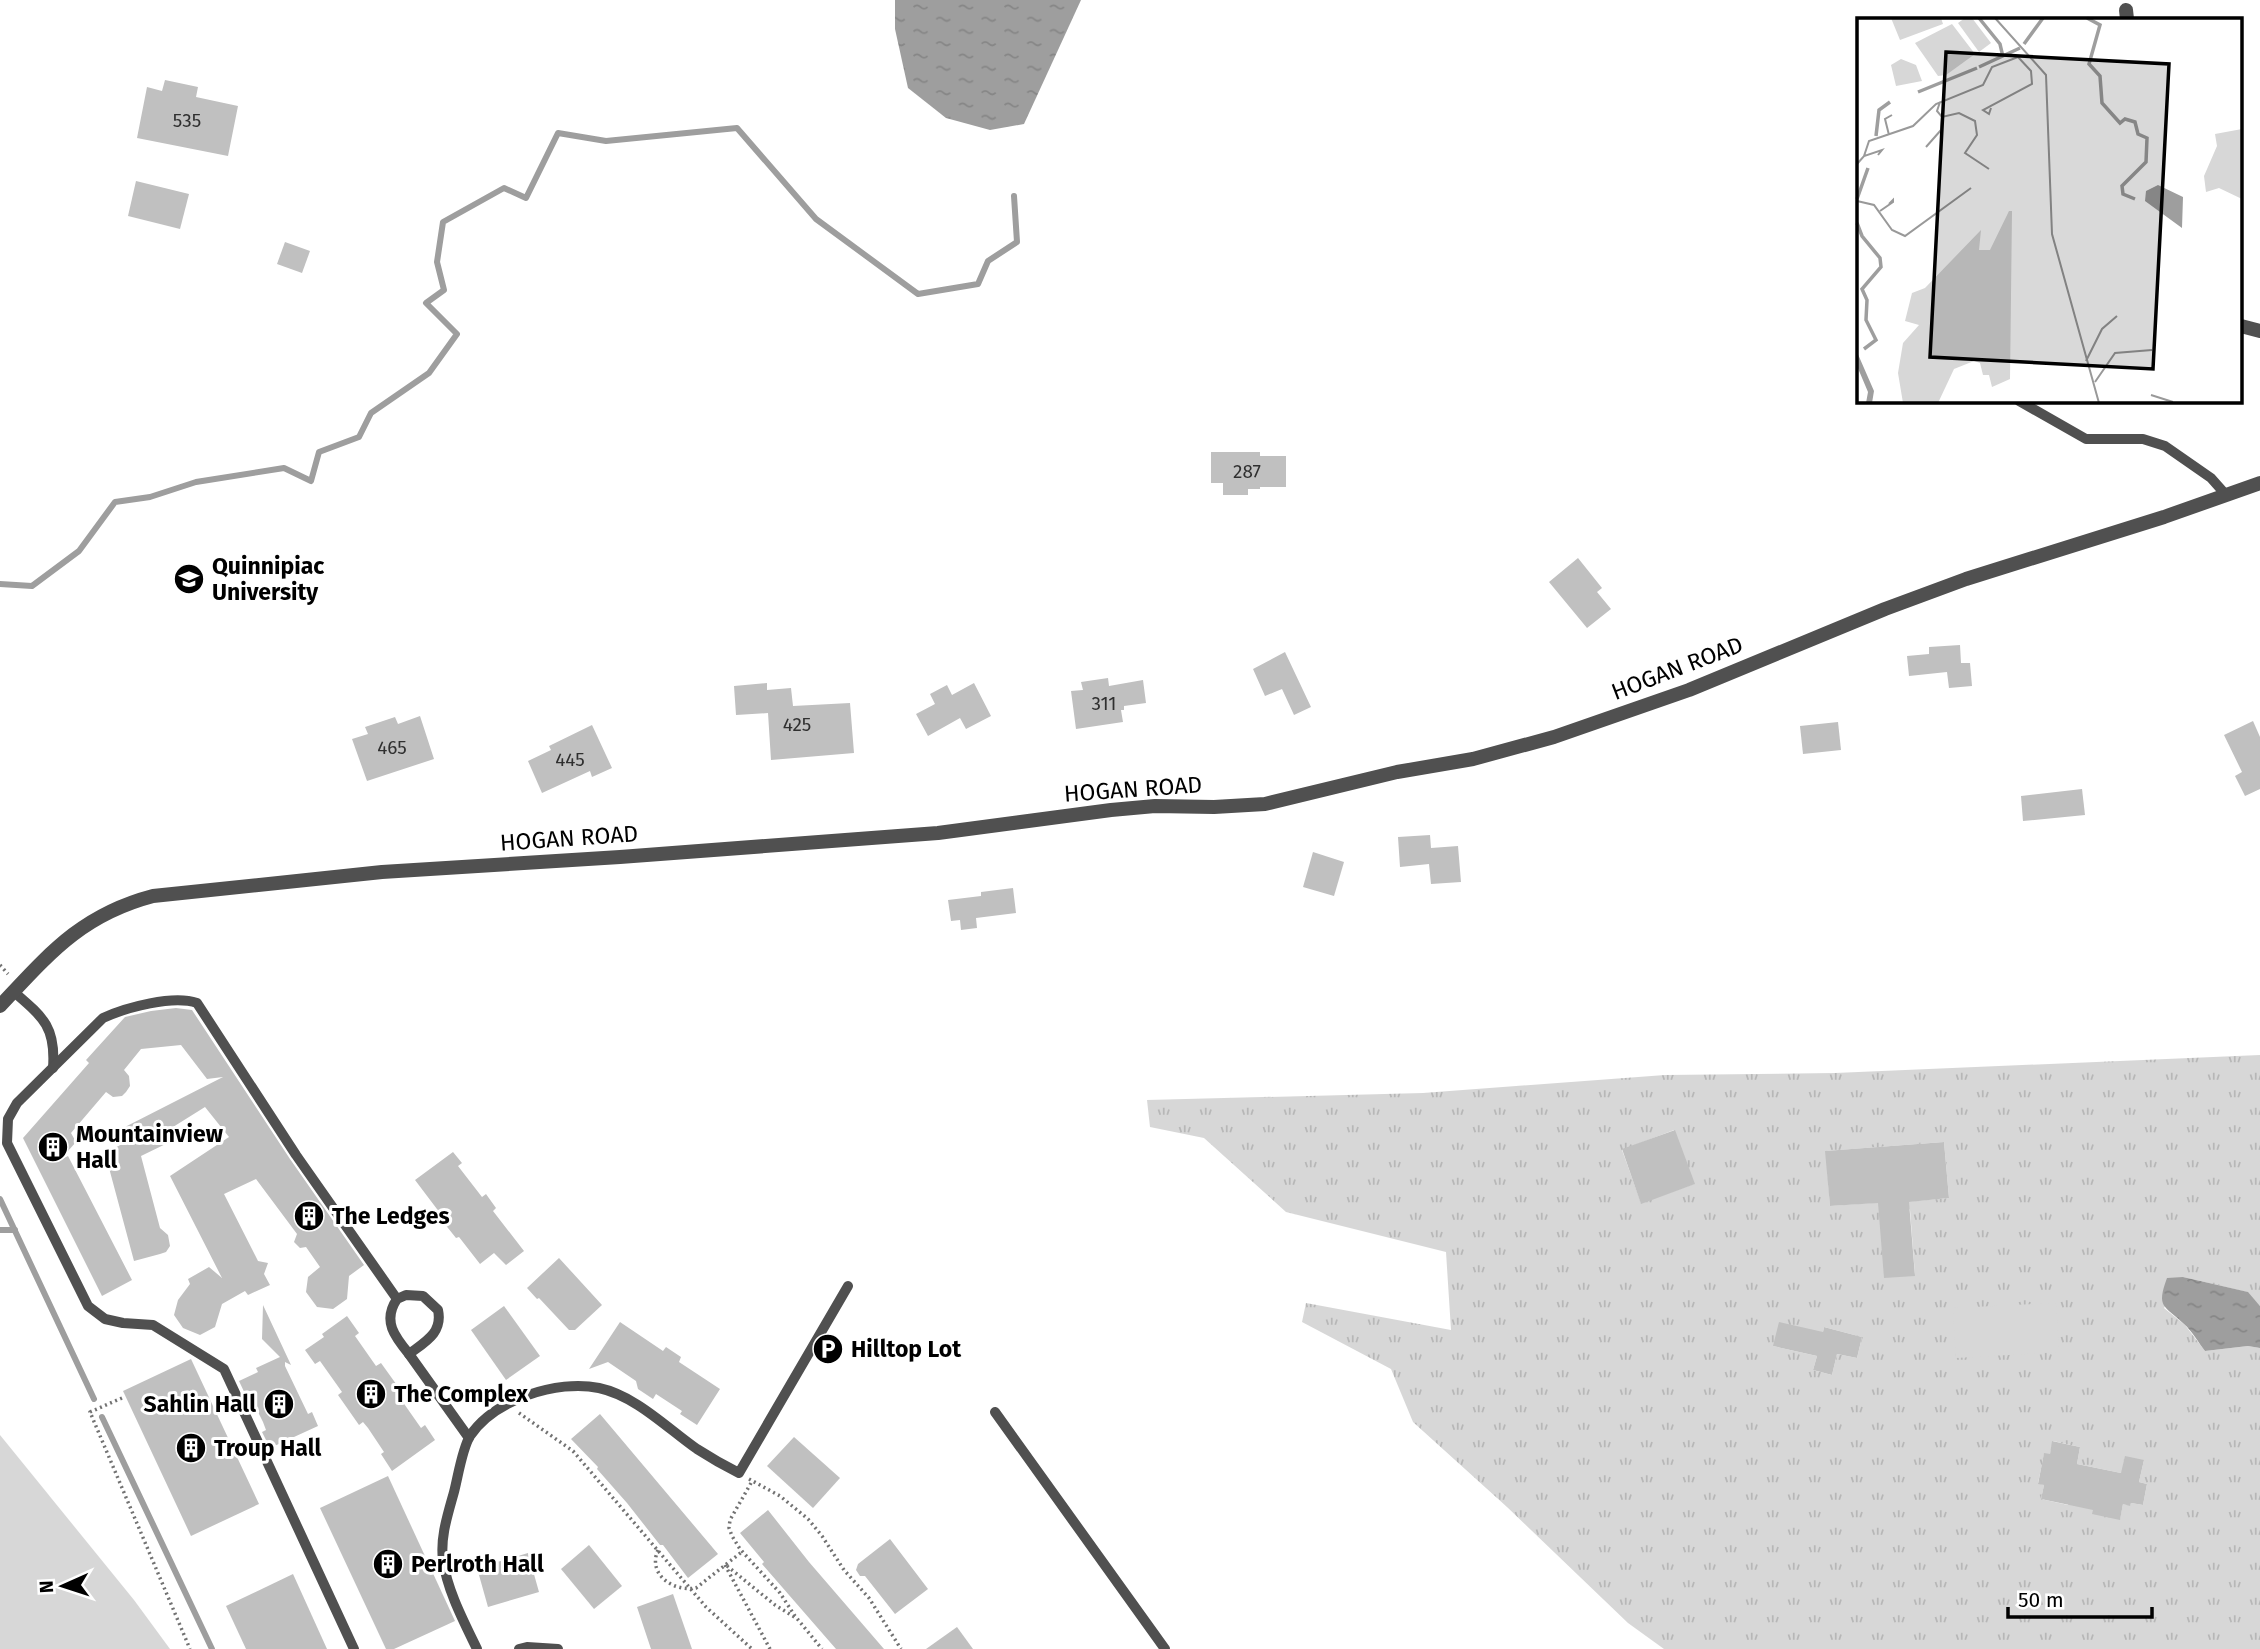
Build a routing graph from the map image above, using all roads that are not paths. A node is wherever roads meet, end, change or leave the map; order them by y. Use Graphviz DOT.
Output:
graph roads {
  1 [pos="2242,326"];
  2 [pos="2260,331"];
  3 [pos="2021,402"];
  4 [pos="2260,483"];
  5 [pos="2227,496"];
  6 [pos="5,997"];
  7 [pos="53,1068"];
  8 [pos="848,1286"];
  9 [pos="397,1299"];
  10 [pos="409,1354"];
  11 [pos="995,1412"];
  12 [pos="469,1438"];
  13 [pos="354,1649"];
  14 [pos="477,1649"];
  15 [pos="519,1649"];
  16 [pos="558,1649"];
  17 [pos="1165,1649"];
  1 -- 2 [label="street"];
  3 -- 5 [label="lane"];
  4 -- 5 [label="street, HOGAN ROAD"];
  5 -- 6 [label="street, HOGAN ROAD"];
  6 -- 7 [label="lane"];
  7 -- 9 [label="lane"];
  7 -- 13 [label="lane"];
  8 -- 12 [label="lane"];
  9 -- 10 [label="lane"];
  9 -- 10 [label="lane"];
  10 -- 12 [label="lane"];
  11 -- 17 [label="lane"];
  12 -- 14 [label="lane"];
  15 -- 16 [label="lane"];
}
